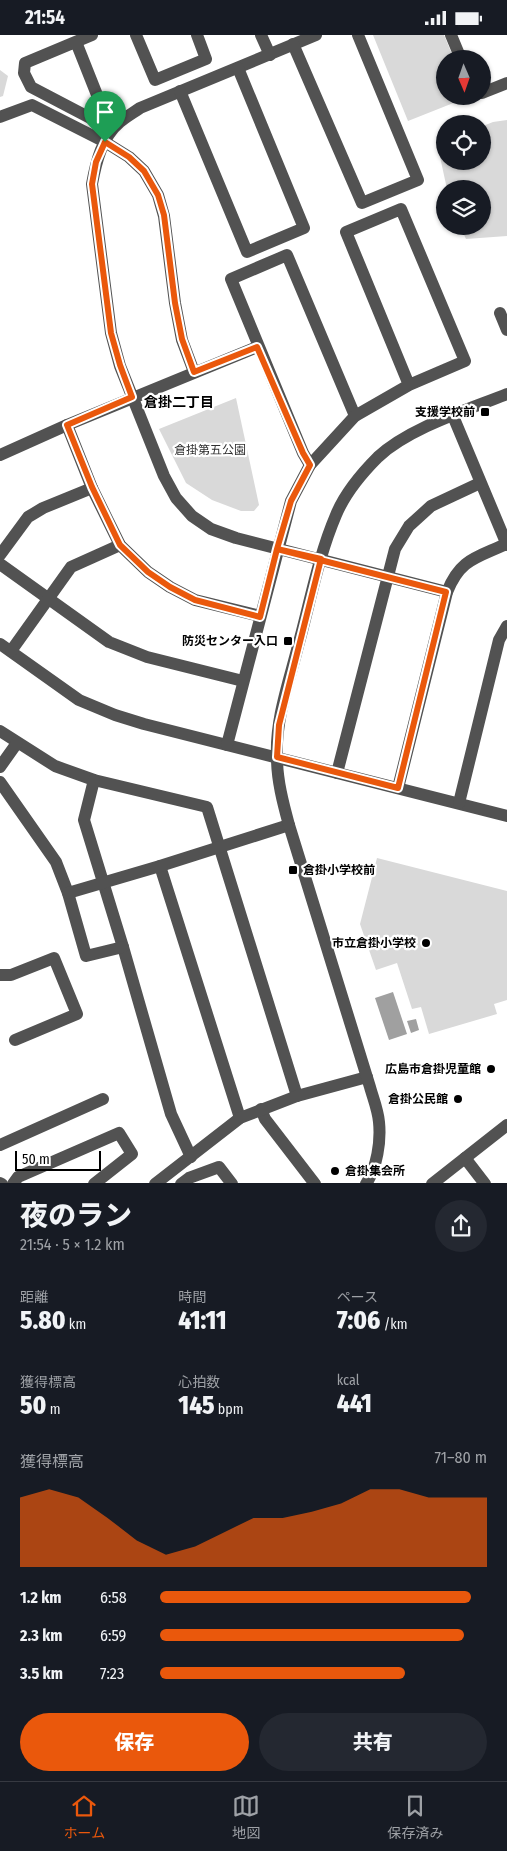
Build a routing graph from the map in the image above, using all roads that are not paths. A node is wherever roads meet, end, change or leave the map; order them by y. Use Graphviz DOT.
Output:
graph roads {
  1 [pos="92,35"];
  2 [pos="136,35"];
  3 [pos="197,35"];
  4 [pos="261,35"];
  5 [pos="316,35"];
  6 [pos="358,35"];
  7 [pos="451,35"];
  8 [pos="76,42"];
  9 [pos="293,44"];
  10 [pos="457,50"];
  11 [pos="270,55"];
  12 [pos="238,68"];
  13 [pos="507,83"];
  14 [pos="491,89"];
  15 [pos="180,91"];
  16 [pos="0,117"];
  17 [pos="105,142"];
  18 [pos="500,313"];
  19 [pos="507,330"];
  20 [pos="257,347"];
  21 [pos="194,372"];
  22 [pos="409,385"];
  23 [pos="507,394"];
  24 [pos="132,397"];
  25 [pos="355,416"];
  26 [pos="452,416"];
  27 [pos="67,425"];
  28 [pos="0,455"];
  29 [pos="310,465"];
  30 [pos="480,483"];
  31 [pos="92,487"];
  32 [pos="120,545"];
  33 [pos="507,545"];
  34 [pos="277,549"];
  35 [pos="0,555"];
  36 [pos="321,559"];
  37 [pos="0,564"];
  38 [pos="388,576"];
  39 [pos="446,592"];
  40 [pos="48,599"];
  41 [pos="260,617"];
  42 [pos="507,626"];
  43 [pos="0,644"];
  44 [pos="11,651"];
  45 [pos="243,681"];
  46 [pos="0,731"];
  47 [pos="17,743"];
  48 [pos="227,745"];
  49 [pos="277,757"];
  50 [pos="0,767"];
  51 [pos="337,773"];
  52 [pos="94,781"];
  53 [pos="0,782"];
  54 [pos="398,788"];
  55 [pos="459,803"];
  56 [pos="507,815"];
  57 [pos="289,825"];
  58 [pos="220,847"];
  59 [pos="160,866"];
  60 [pos="104,882"];
  61 [pos="68,893"];
  62 [pos="123,947"];
  63 [pos="0,975"];
  64 [pos="15,1040"];
  65 [pos="367,1077"];
  66 [pos="297,1096"];
  67 [pos="102,1099"];
  68 [pos="261,1109"];
  69 [pos="240,1118"];
  70 [pos="507,1125"];
  71 [pos="0,1145"];
  72 [pos="191,1157"];
  73 [pos="465,1158"];
  74 [pos="13,1183"];
  75 [pos="94,1183"];
  76 [pos="155,1183"];
  77 [pos="181,1183"];
  78 [pos="232,1183"];
  79 [pos="315,1183"];
  80 [pos="369,1183"];
  81 [pos="432,1183"];
  82 [pos="485,1183"];
  1 -- 8 [label="street"];
  2 -- 3 [label="street"];
  4 -- 11 [label="street"];
  5 -- 9 [label="street"];
  6 -- 9 [label="street"];
  7 -- 10 [label="street"];
  8 -- 8 [label="street"];
  9 -- 11 [label="street"];
  11 -- 12 [label="street"];
  12 -- 15 [label="street"];
  12 -- 15 [label="street"];
  13 -- 14 [label="street"];
  15 -- 17 [label="street"];
  16 -- 17 [label="street"];
  17 -- 21 [label="street"];
  17 -- 24 [label="street"];
  18 -- 19 [label="street"];
  20 -- 21 [label="street"];
  20 -- 25 [label="street"];
  20 -- 29 [label="street"];
  21 -- 24 [label="street"];
  22 -- 22 [label="street"];
  22 -- 25 [label="street"];
  23 -- 26 [label="street"];
  24 -- 27 [label="street"];
  24 -- 34 [label="street"];
  25 -- 29 [label="street"];
  26 -- 30 [label="street"];
  26 -- 36 [label="street"];
  27 -- 28 [label="street"];
  27 -- 31 [label="street"];
  29 -- 34 [label="street"];
  30 -- 33 [label="street"];
  30 -- 38 [label="street"];
  31 -- 32 [label="street"];
  31 -- 35 [label="street"];
  32 -- 40 [label="street"];
  32 -- 41 [label="street"];
  33 -- 39 [label="street"];
  34 -- 36 [label="street"];
  34 -- 41 [label="street"];
  36 -- 38 [label="street"];
  36 -- 49 [label="street"];
  37 -- 40 [label="street"];
  38 -- 39 [label="street"];
  38 -- 51 [label="street"];
  39 -- 54 [label="street"];
  40 -- 44 [label="street"];
  40 -- 45 [label="street"];
  41 -- 45 [label="street"];
  42 -- 55 [label="street"];
  43 -- 44 [label="street"];
  44 -- 48 [label="street"];
  45 -- 48 [label="street"];
  46 -- 47 [label="street"];
  47 -- 50 [label="street"];
  47 -- 52 [label="street"];
  48 -- 49 [label="street"];
  49 -- 51 [label="street"];
  49 -- 57 [label="street"];
  51 -- 54 [label="street"];
  52 -- 58 [label="street"];
  52 -- 60 [label="street"];
  53 -- 61 [label="street"];
  54 -- 55 [label="street"];
  55 -- 56 [label="street"];
  57 -- 58 [label="street"];
  57 -- 65 [label="street"];
  58 -- 59 [label="street"];
  58 -- 66 [label="street"];
  59 -- 60 [label="street"];
  59 -- 69 [label="street"];
  60 -- 61 [label="street"];
  60 -- 62 [label="street"];
  61 -- 62 [label="street"];
  62 -- 72 [label="street"];
  63 -- 64 [label="street"];
  65 -- 66 [label="street"];
  65 -- 80 [label="street"];
  66 -- 68 [label="street"];
  67 -- 71 [label="street"];
  68 -- 69 [label="street"];
  68 -- 79 [label="street"];
  69 -- 72 [label="street"];
  70 -- 73 [label="street"];
  72 -- 76 [label="street"];
  73 -- 81 [label="street"];
  73 -- 82 [label="street"];
  74 -- 75 [label="street"];
  77 -- 78 [label="street"];
}
